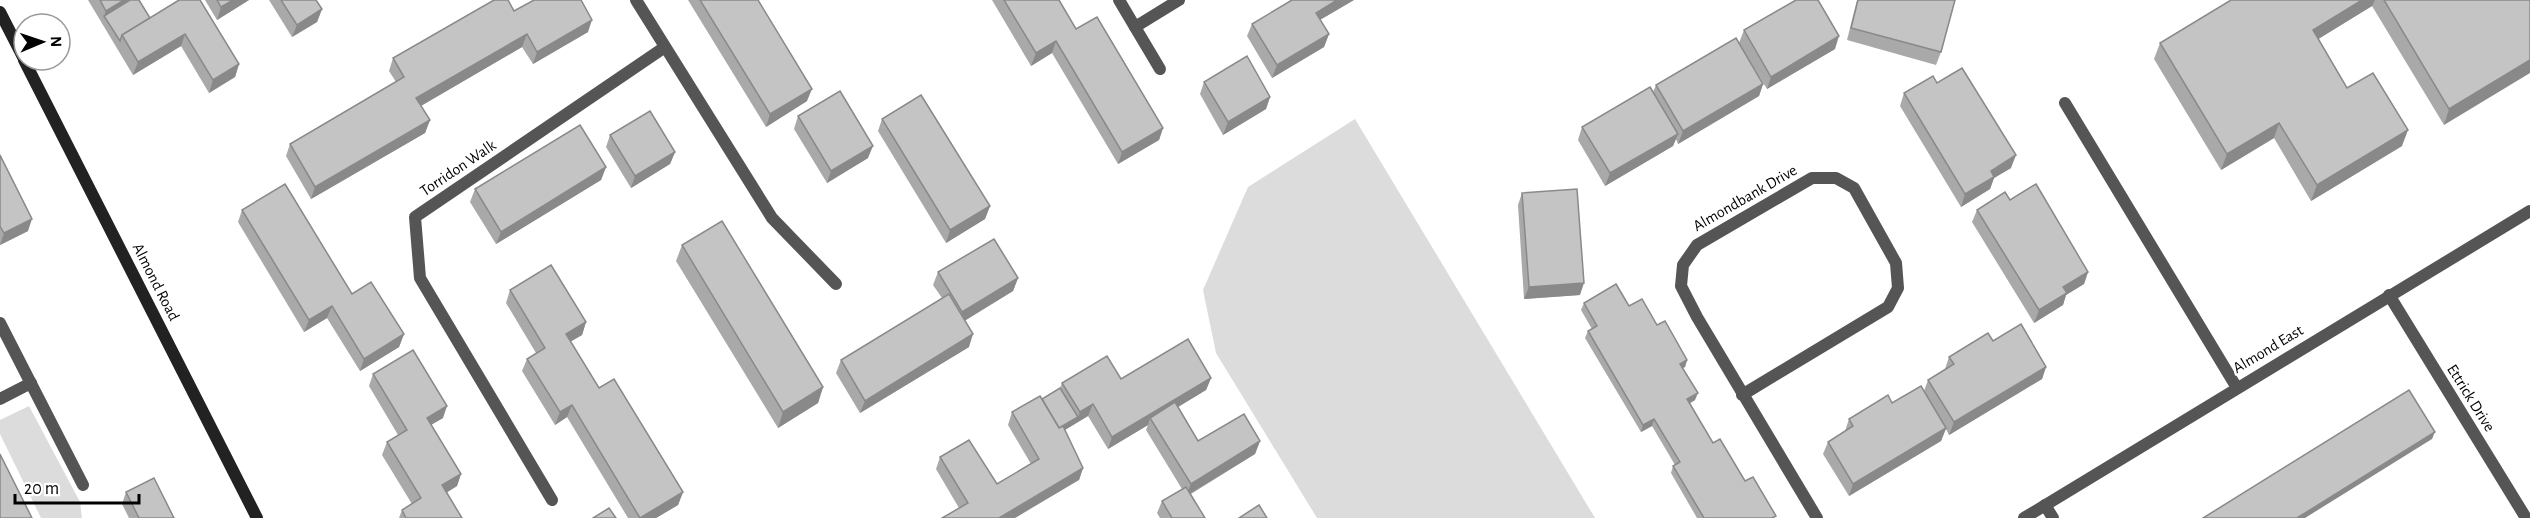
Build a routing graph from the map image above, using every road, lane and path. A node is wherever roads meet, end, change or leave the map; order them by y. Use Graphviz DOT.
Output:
graph roads {
  1 [pos="636,0"];
  2 [pos="1119,0"];
  3 [pos="1179,0"];
  4 [pos="0,12"];
  5 [pos="1135,27"];
  6 [pos="12,36"];
  7 [pos="665,47"];
  8 [pos="1160,69"];
  9 [pos="30,72"];
  10 [pos="2065,103"];
  11 [pos="2530,210"];
  12 [pos="836,284"];
  13 [pos="2389,295"];
  14 [pos="0,323"];
  15 [pos="31,383"];
  16 [pos="2237,388"];
  17 [pos="1742,395"];
  18 [pos="0,399"];
  19 [pos="83,485"];
  20 [pos="552,500"];
  21 [pos="2045,505"];
  22 [pos="257,518"];
  23 [pos="1817,518"];
  24 [pos="2024,518"];
  25 [pos="2053,518"];
  26 [pos="2526,518"];
  1 -- 7 [label="street"];
  2 -- 5 [label="street"];
  3 -- 5 [label="street"];
  4 -- 6 [label="street, Almond Road"];
  5 -- 8 [label="street"];
  7 -- 12 [label="street"];
  7 -- 20 [label="street, Torridon Walk"];
  9 -- 22 [label="street, Almond Road"];
  10 -- 16 [label="street"];
  11 -- 13 [label="street, Almond East"];
  13 -- 16 [label="street, Almond East"];
  13 -- 26 [label="street, Ettrick Drive"];
  14 -- 15 [label="street"];
  15 -- 18 [label="street"];
  15 -- 19 [label="street"];
  16 -- 21 [label="street, Almond East"];
  17 -- 17 [label="street, Almondbank Drive"];
  17 -- 23 [label="street, Almondbank Drive"];
  21 -- 24 [label="street, Almond East"];
  21 -- 25 [label="street"];
}
